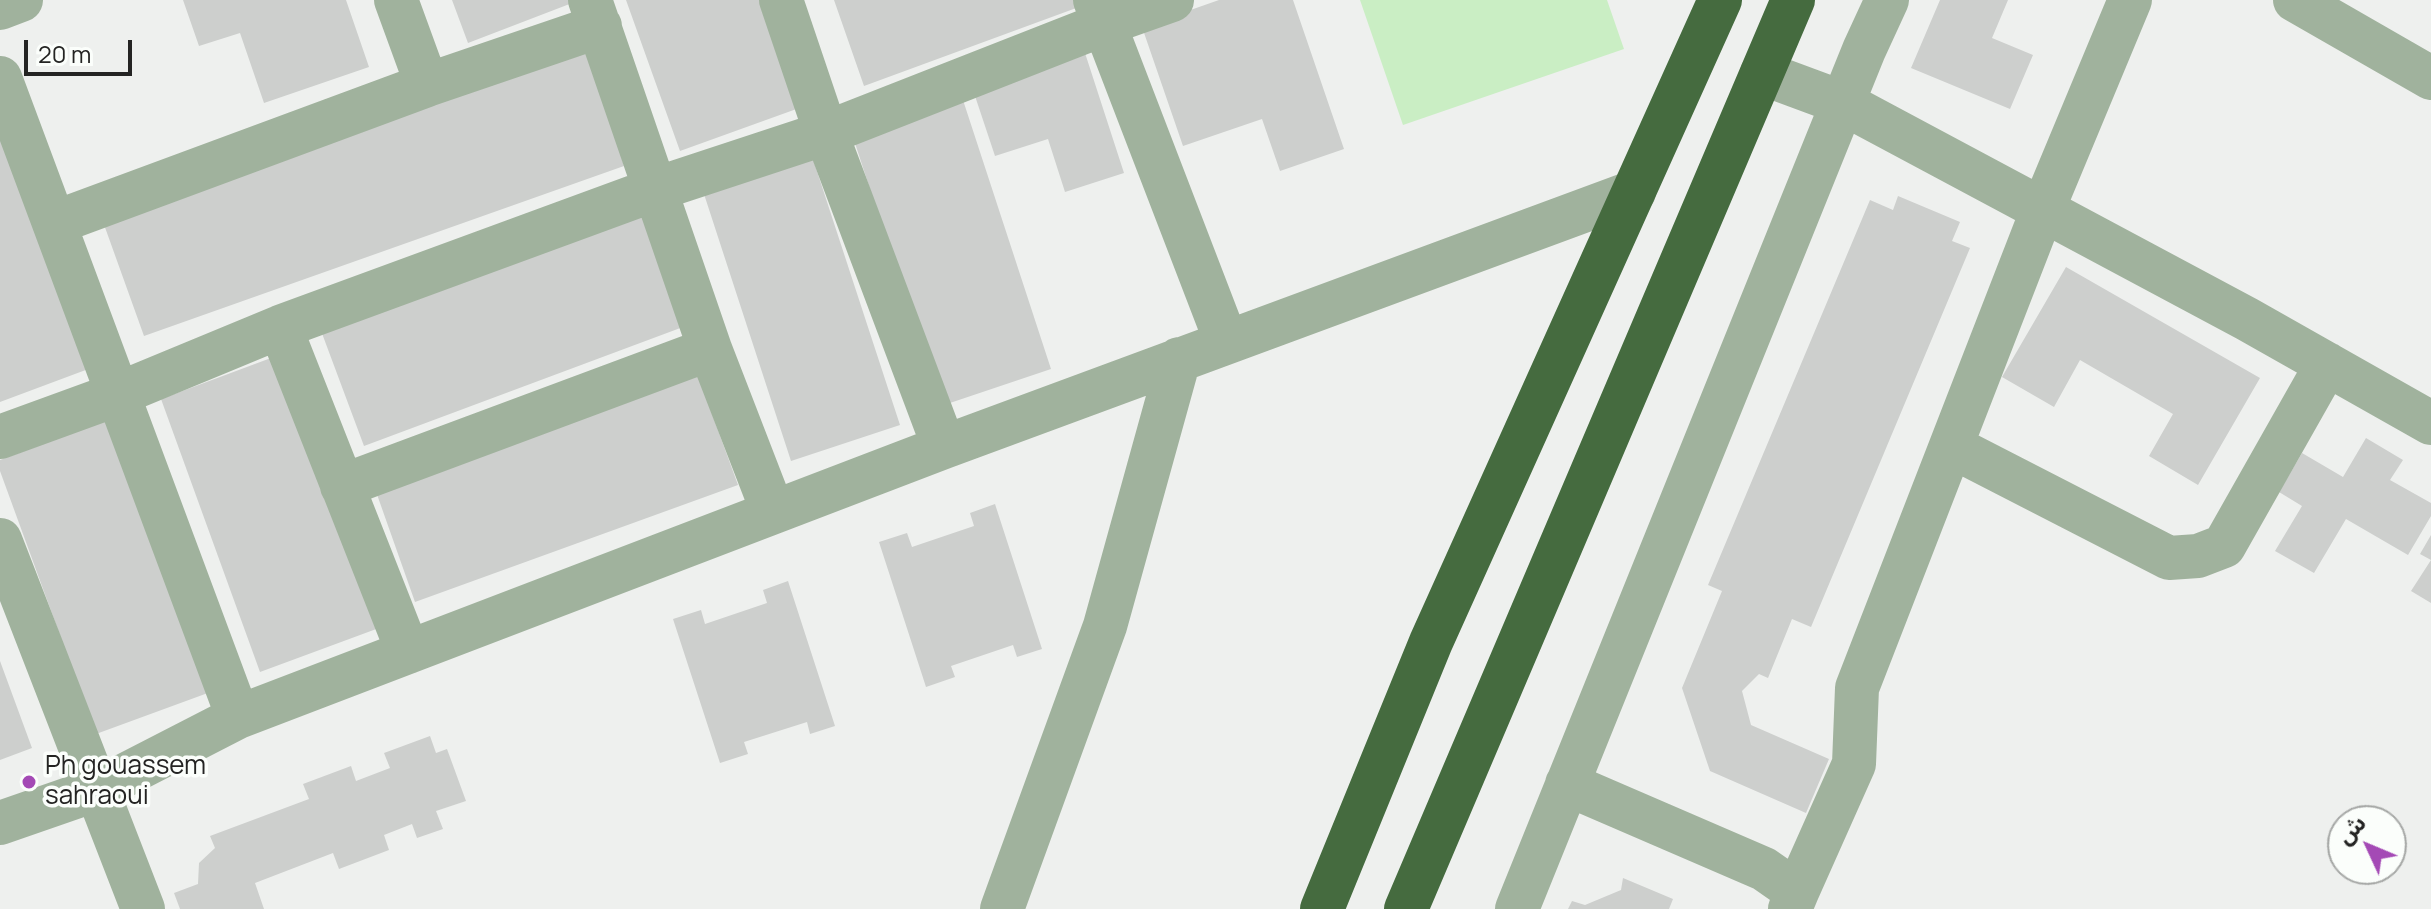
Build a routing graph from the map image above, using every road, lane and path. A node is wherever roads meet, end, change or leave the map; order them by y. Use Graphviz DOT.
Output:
graph roads {
  1 [pos="21,0"];
  2 [pos="396,0"];
  3 [pos="781,0"];
  4 [pos="1172,0"];
  5 [pos="1720,0"];
  6 [pos="1793,0"];
  7 [pos="1887,0"];
  8 [pos="2130,0"];
  9 [pos="2295,0"];
  10 [pos="0,8"];
  11 [pos="1099,12"];
  12 [pos="595,13"];
  13 [pos="1762,73"];
  14 [pos="0,78"];
  15 [pos="2431,78"];
  16 [pos="427,85"];
  17 [pos="1843,103"];
  18 [pos="826,133"];
  19 [pos="656,189"];
  20 [pos="1634,192"];
  21 [pos="2043,209"];
  22 [pos="54,223"];
  23 [pos="280,327"];
  24 [pos="1226,341"];
  25 [pos="710,349"];
  26 [pos="1179,359"];
  27 [pos="2327,364"];
  28 [pos="118,394"];
  29 [pos="2431,423"];
  30 [pos="0,437"];
  31 [pos="1951,446"];
  32 [pos="944,447"];
  33 [pos="342,486"];
  34 [pos="773,512"];
  35 [pos="0,540"];
  36 [pos="12,611"];
  37 [pos="408,652"];
  38 [pos="238,717"];
  39 [pos="1567,784"];
  40 [pos="98,789"];
  41 [pos="0,823"];
  42 [pos="1793,901"];
  43 [pos="143,909"];
  44 [pos="1002,909"];
  45 [pos="1322,909"];
  46 [pos="1406,909"];
  47 [pos="1517,909"];
  1 -- 10 [label="street"];
  2 -- 16 [label="street"];
  3 -- 18 [label="street"];
  4 -- 11 [label="street"];
  5 -- 20 [label="highway"];
  6 -- 13 [label="highway"];
  7 -- 17 [label="street"];
  8 -- 21 [label="street"];
  9 -- 15 [label="street"];
  11 -- 18 [label="street"];
  11 -- 24 [label="street"];
  12 -- 16 [label="street"];
  12 -- 19 [label="street"];
  13 -- 17 [label="street"];
  13 -- 46 [label="highway"];
  14 -- 22 [label="street"];
  16 -- 22 [label="street"];
  17 -- 21 [label="street"];
  17 -- 39 [label="street"];
  18 -- 19 [label="street"];
  18 -- 32 [label="street"];
  19 -- 23 [label="street"];
  19 -- 25 [label="street"];
  20 -- 24 [label="street"];
  20 -- 45 [label="highway"];
  21 -- 27 [label="street"];
  21 -- 31 [label="street"];
  22 -- 28 [label="street"];
  23 -- 28 [label="street"];
  23 -- 33 [label="street"];
  24 -- 26 [label="street"];
  25 -- 33 [label="street"];
  25 -- 34 [label="street"];
  26 -- 32 [label="street"];
  26 -- 44 [label="street"];
  27 -- 29 [label="street"];
  27 -- 31 [label="street"];
  28 -- 30 [label="street"];
  28 -- 38 [label="street"];
  31 -- 42 [label="street"];
  32 -- 34 [label="street"];
  33 -- 37 [label="street"];
  34 -- 37 [label="street"];
  35 -- 36 [label="street"];
  36 -- 40 [label="street"];
  37 -- 38 [label="street"];
  38 -- 40 [label="street"];
  39 -- 42 [label="street"];
  39 -- 47 [label="street"];
  40 -- 41 [label="street"];
  40 -- 43 [label="street"];
}
